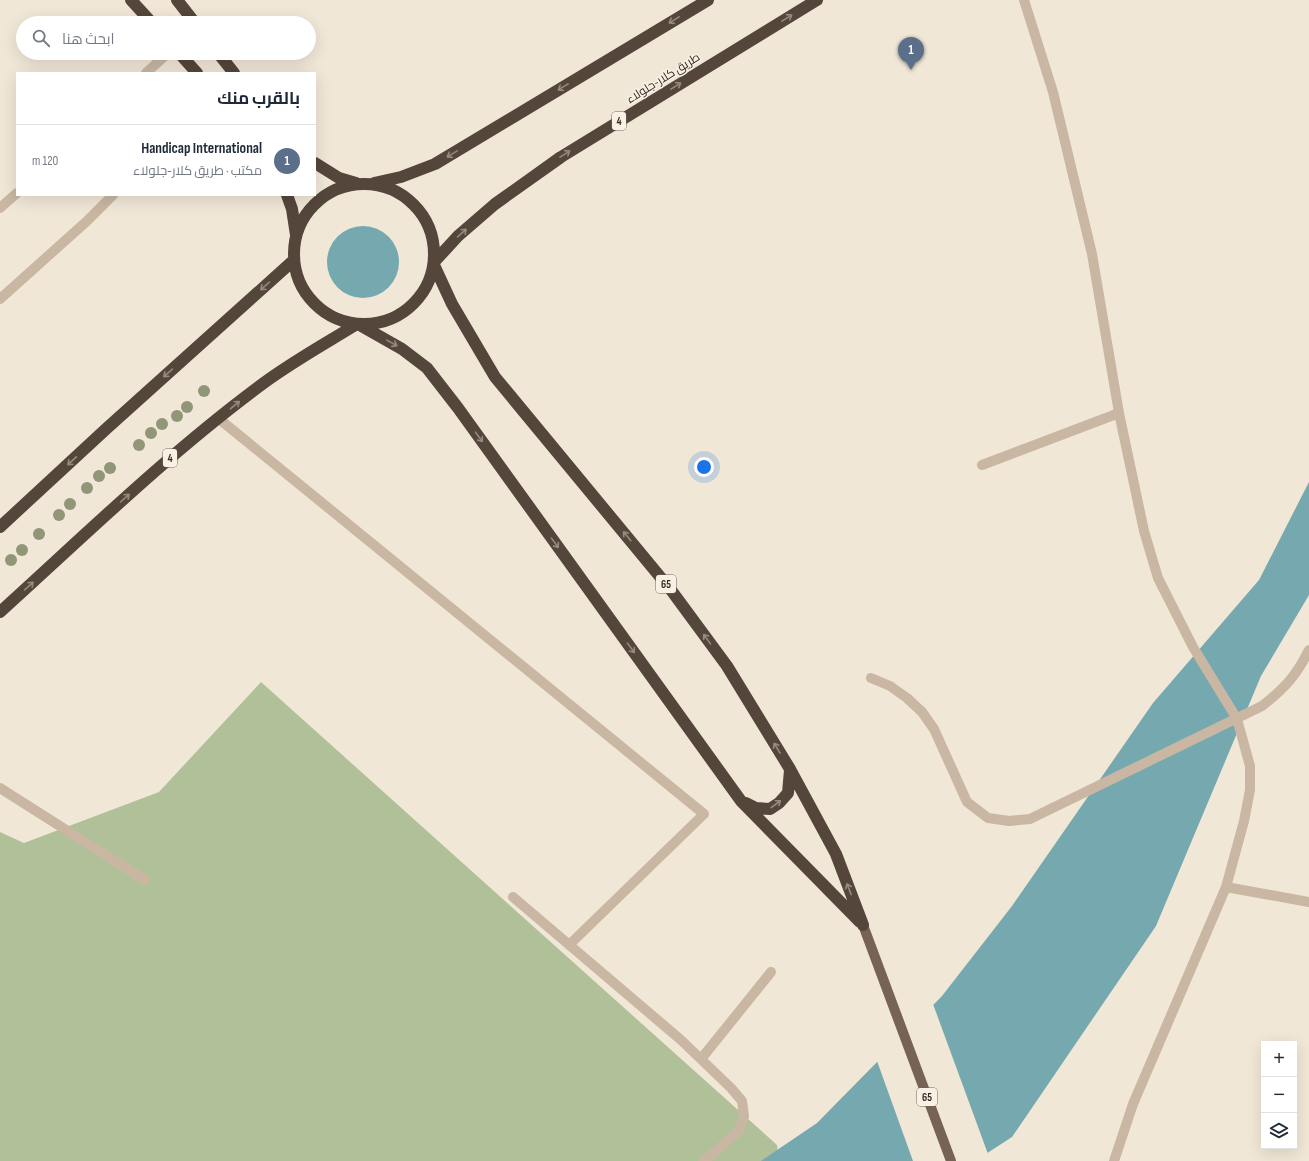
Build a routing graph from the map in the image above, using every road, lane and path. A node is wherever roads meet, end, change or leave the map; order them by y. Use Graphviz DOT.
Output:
graph roads {
  1 [pos="131,0"];
  2 [pos="177,0"];
  3 [pos="708,0"];
  4 [pos="817,0"];
  5 [pos="1024,0"];
  6 [pos="146,16"];
  7 [pos="190,16"];
  8 [pos="160,60"];
  9 [pos="185,60"];
  10 [pos="224,60"];
  11 [pos="147,72"];
  12 [pos="196,72"];
  13 [pos="233,72"];
  14 [pos="316,164"];
  15 [pos="364,184"];
  16 [pos="16,193"];
  17 [pos="112,196"];
  18 [pos="287,196"];
  19 [pos="0,208"];
  20 [pos="296,236"];
  21 [pos="294,260"];
  22 [pos="434,263"];
  23 [pos="0,299"];
  24 [pos="357,324"];
  25 [pos="1119,412"];
  26 [pos="218,418"];
  27 [pos="982,465"];
  28 [pos="0,527"];
  29 [pos="0,612"];
  30 [pos="1309,650"];
  31 [pos="871,678"];
  32 [pos="1237,719"];
  33 [pos="790,769"];
  34 [pos="0,788"];
  35 [pos="741,800"];
  36 [pos="145,880"];
  37 [pos="1226,886"];
  38 [pos="513,897"];
  39 [pos="1309,902"];
  40 [pos="863,925"];
  41 [pos="569,945"];
  42 [pos="771,972"];
  43 [pos="701,1059"];
  44 [pos="704,1161"];
  45 [pos="951,1161"];
  46 [pos="1114,1161"];
  1 -- 6 [label="highway"];
  2 -- 7 [label="highway"];
  3 -- 15 [label="highway, 4, one-way"];
  22 -- 4 [label="highway, طريق كلار-جلولاء / 4, one-way"];
  5 -- 25 [label="street"];
  8 -- 11 [label="street"];
  9 -- 12 [label="highway"];
  10 -- 13 [label="highway"];
  14 -- 15 [label="highway"];
  15 -- 20 [label="highway, 4"];
  15 -- 22 [label="highway, 4"];
  16 -- 19 [label="street"];
  17 -- 23 [label="street"];
  18 -- 20 [label="highway"];
  20 -- 21 [label="highway, 4"];
  21 -- 24 [label="highway, 4"];
  21 -- 28 [label="highway, one-way"];
  22 -- 24 [label="highway, 4"];
  33 -- 22 [label="highway, 65, one-way"];
  26 -- 24 [label="highway, 4, one-way"];
  24 -- 35 [label="highway, 65, one-way"];
  25 -- 27 [label="street"];
  25 -- 32 [label="street"];
  29 -- 26 [label="highway, 4, one-way"];
  26 -- 41 [label="street"];
  30 -- 32 [label="street"];
  31 -- 32 [label="street"];
  32 -- 37 [label="street"];
  35 -- 33 [label="highway, one-way"];
  40 -- 33 [label="highway, 65, one-way"];
  34 -- 36 [label="street"];
  35 -- 40 [label="highway, 65"];
  37 -- 39 [label="street"];
  37 -- 46 [label="street"];
  38 -- 41 [label="street"];
  40 -- 45 [label="main road, 65"];
  41 -- 43 [label="street"];
  42 -- 43 [label="street"];
  43 -- 44 [label="street"];
}
